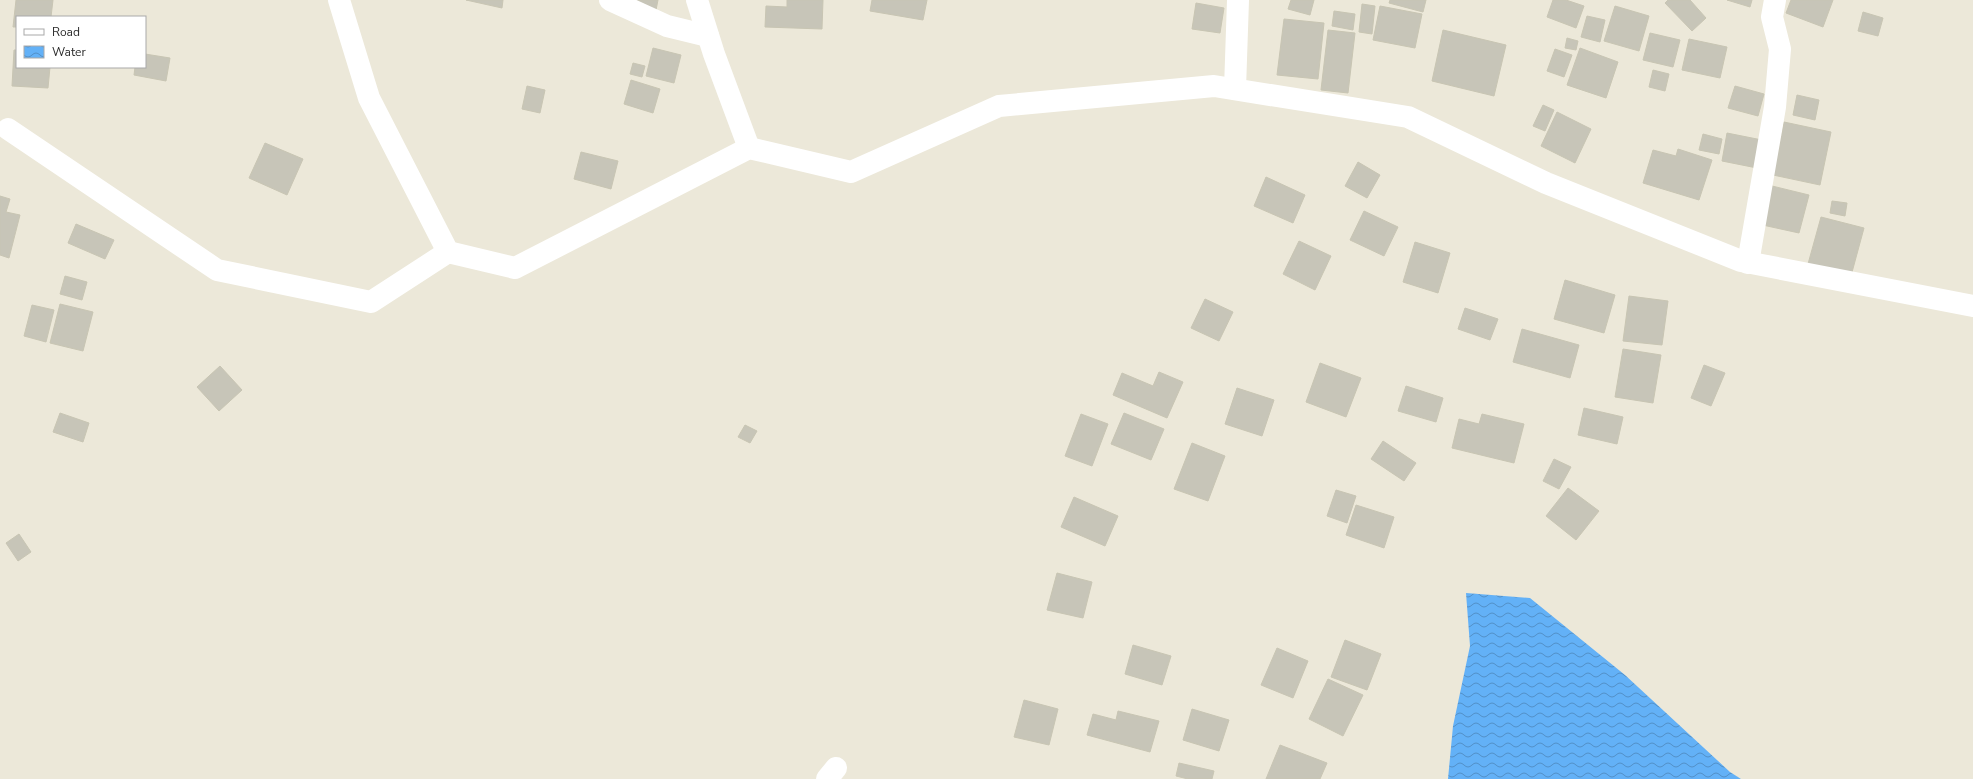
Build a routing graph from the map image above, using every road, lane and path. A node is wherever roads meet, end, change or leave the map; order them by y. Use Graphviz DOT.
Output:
graph roads {
  1 [pos="339,0"];
  2 [pos="610,0"];
  3 [pos="697,0"];
  4 [pos="1238,0"];
  5 [pos="1775,0"];
  6 [pos="708,36"];
  7 [pos="1234,89"];
  8 [pos="8,129"];
  9 [pos="749,148"];
  10 [pos="448,252"];
  11 [pos="1748,263"];
  12 [pos="1973,306"];
  1 -- 10 [label="street"];
  2 -- 6 [label="street"];
  3 -- 6 [label="street"];
  4 -- 7 [label="street"];
  5 -- 11 [label="street"];
  6 -- 9 [label="street"];
  7 -- 9 [label="street"];
  7 -- 11 [label="street"];
  8 -- 10 [label="street"];
  9 -- 10 [label="street"];
  11 -- 12 [label="street"];
}
